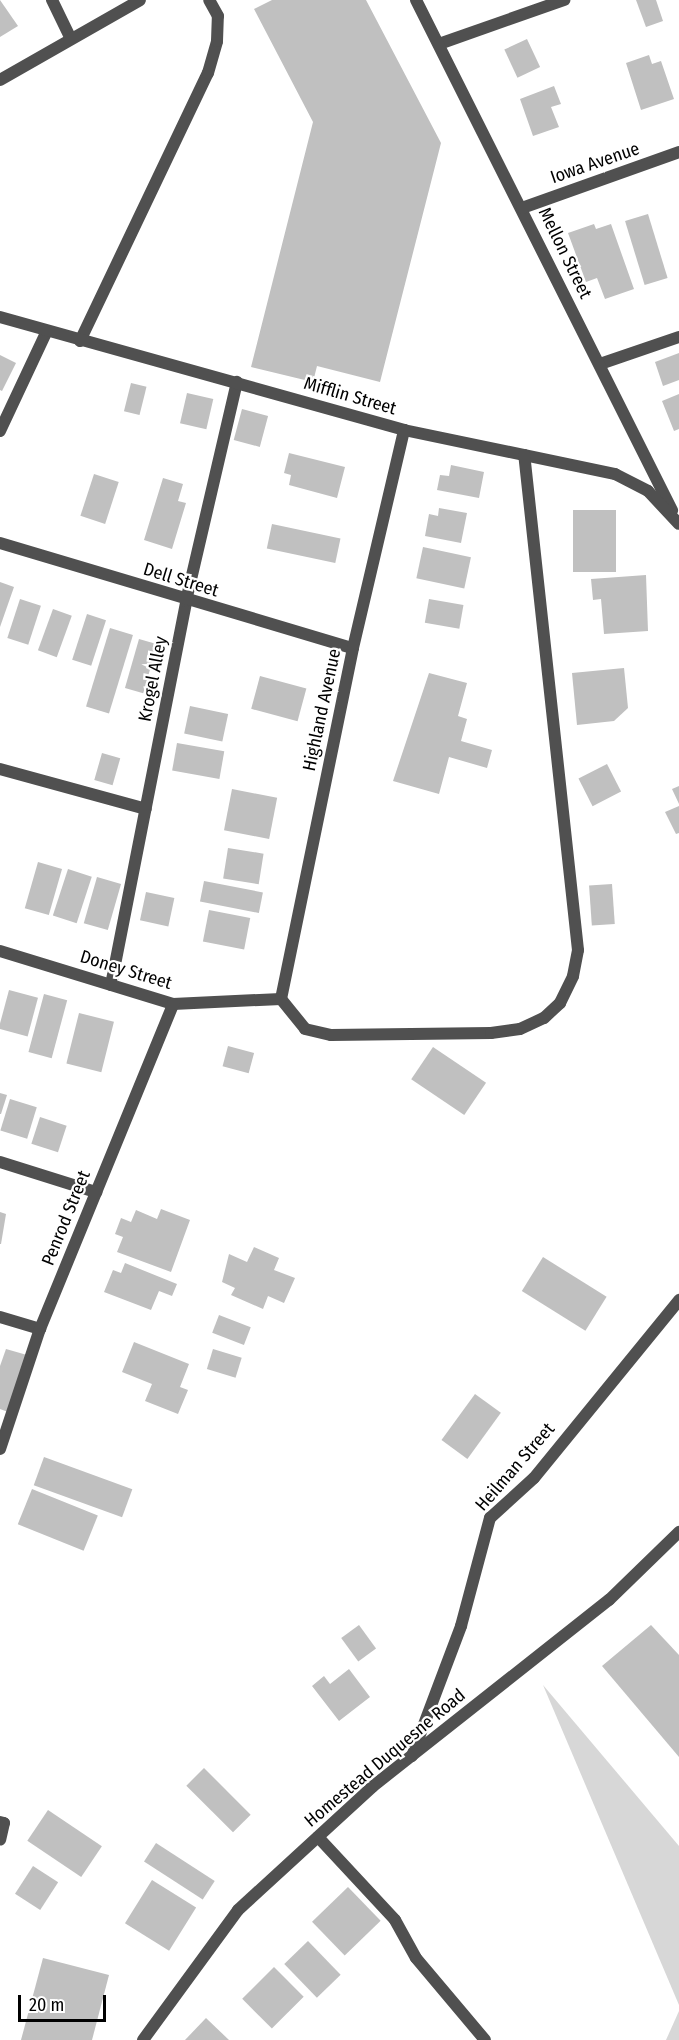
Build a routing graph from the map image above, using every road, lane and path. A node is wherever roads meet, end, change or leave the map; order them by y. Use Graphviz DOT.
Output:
graph roads {
  1 [pos="52,0"];
  2 [pos="140,0"];
  3 [pos="209,0"];
  4 [pos="416,0"];
  5 [pos="564,0"];
  6 [pos="70,37"];
  7 [pos="439,44"];
  8 [pos="0,80"];
  9 [pos="679,152"];
  10 [pos="522,208"];
  11 [pos="0,317"];
  12 [pos="46,333"];
  13 [pos="679,337"];
  14 [pos="80,342"];
  15 [pos="600,364"];
  16 [pos="237,382"];
  17 [pos="404,430"];
  18 [pos="0,431"];
  19 [pos="524,455"];
  20 [pos="679,524"];
  21 [pos="0,543"];
  22 [pos="186,601"];
  23 [pos="353,648"];
  24 [pos="0,769"];
  25 [pos="146,809"];
  26 [pos="0,951"];
  27 [pos="111,985"];
  28 [pos="281,999"];
  29 [pos="173,1004"];
  30 [pos="0,1162"];
  31 [pos="96,1192"];
  32 [pos="679,1300"];
  33 [pos="0,1317"];
  34 [pos="40,1329"];
  35 [pos="0,1449"];
  36 [pos="679,1532"];
  37 [pos="412,1756"];
  38 [pos="2,1822"];
  39 [pos="318,1837"];
  40 [pos="0,1840"];
  41 [pos="143,2040"];
  42 [pos="485,2040"];
  1 -- 6 [label="street"];
  2 -- 6 [label="street"];
  3 -- 14 [label="street"];
  4 -- 7 [label="street, Mellon Street"];
  5 -- 7 [label="street"];
  6 -- 8 [label="street"];
  7 -- 10 [label="street, Mellon Street"];
  9 -- 10 [label="street, Iowa Avenue"];
  10 -- 15 [label="street, Mellon Street"];
  11 -- 12 [label="street, Mifflin Street"];
  12 -- 14 [label="street, Mifflin Street"];
  12 -- 18 [label="street"];
  13 -- 15 [label="street"];
  14 -- 16 [label="street, Mifflin Street"];
  15 -- 20 [label="street, Mellon Street"];
  16 -- 17 [label="street, Mifflin Street"];
  16 -- 22 [label="street, Krogel Alley"];
  17 -- 19 [label="street, Mifflin Street"];
  17 -- 23 [label="street, Highland Avenue"];
  19 -- 20 [label="street, Mifflin Street"];
  19 -- 28 [label="street"];
  21 -- 22 [label="street, Dell Street"];
  22 -- 23 [label="street, Dell Street"];
  22 -- 25 [label="street, Krogel Alley"];
  23 -- 28 [label="street, Highland Avenue"];
  24 -- 25 [label="street"];
  25 -- 27 [label="street, Krogel Alley"];
  26 -- 27 [label="street, Doney Street"];
  27 -- 29 [label="street, Doney Street"];
  28 -- 29 [label="street, Doney Street"];
  29 -- 31 [label="street, Penrod Street"];
  30 -- 31 [label="street"];
  31 -- 34 [label="street, Penrod Street"];
  32 -- 37 [label="street, Heilman Street"];
  33 -- 34 [label="street"];
  34 -- 35 [label="street, Penrod Street"];
  36 -- 37 [label="street, Homestead Duquesne Road"];
  37 -- 39 [label="street, Homestead Duquesne Road"];
  38 -- 40 [label="street"];
  39 -- 41 [label="street, Homestead Duquesne Road"];
  39 -- 42 [label="street"];
}
